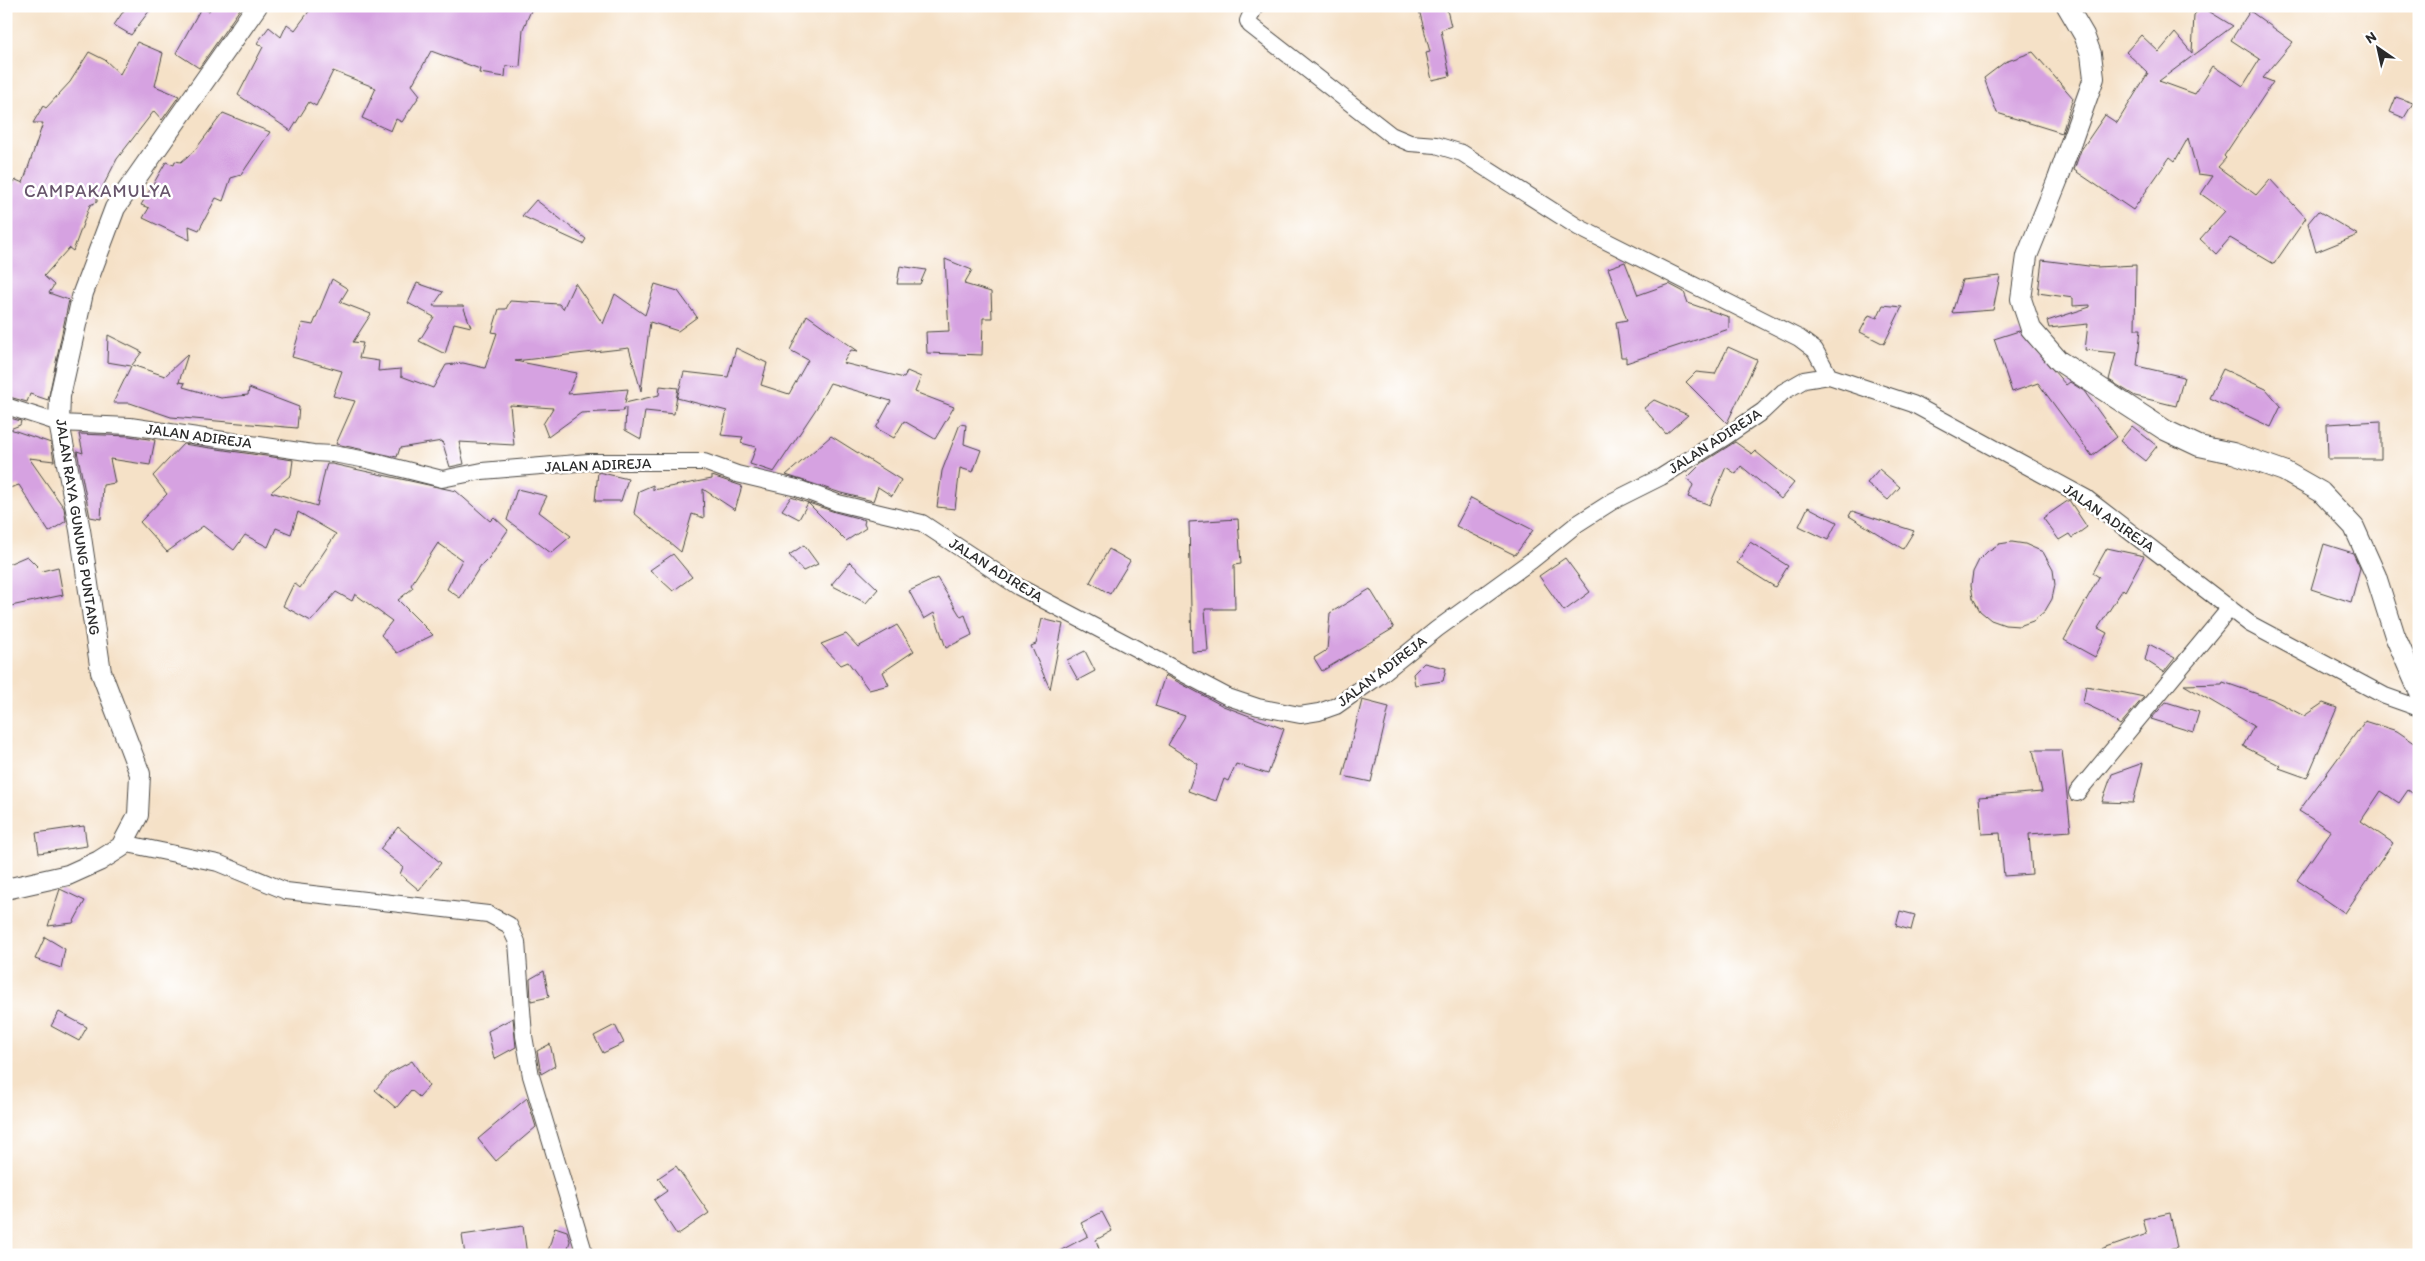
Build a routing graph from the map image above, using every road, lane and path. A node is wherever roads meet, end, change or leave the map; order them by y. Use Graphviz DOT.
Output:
graph roads {
  1 [pos="257,6"];
  2 [pos="1255,6"];
  3 [pos="2067,6"];
  4 [pos="1829,376"];
  5 [pos="6,406"];
  6 [pos="59,424"];
  7 [pos="2230,608"];
  8 [pos="2419,691"];
  9 [pos="2419,708"];
  10 [pos="2077,793"];
  11 [pos="123,843"];
  12 [pos="6,889"];
  13 [pos="585,1255"];
  1 -- 6 [label="street, JALAN RAYA GUNUNG PUNTANG"];
  2 -- 4 [label="street"];
  3 -- 8 [label="street"];
  4 -- 6 [label="street, JALAN ADIREJA"];
  4 -- 7 [label="street, JALAN ADIREJA"];
  5 -- 6 [label="street, JALAN ADIREJA"];
  6 -- 11 [label="street, JALAN RAYA GUNUNG PUNTANG"];
  7 -- 9 [label="street, JALAN ADIREJA"];
  7 -- 10 [label="street"];
  11 -- 12 [label="street, JALAN RAYA GUNUNG PUNTANG"];
  11 -- 13 [label="street"];
}
